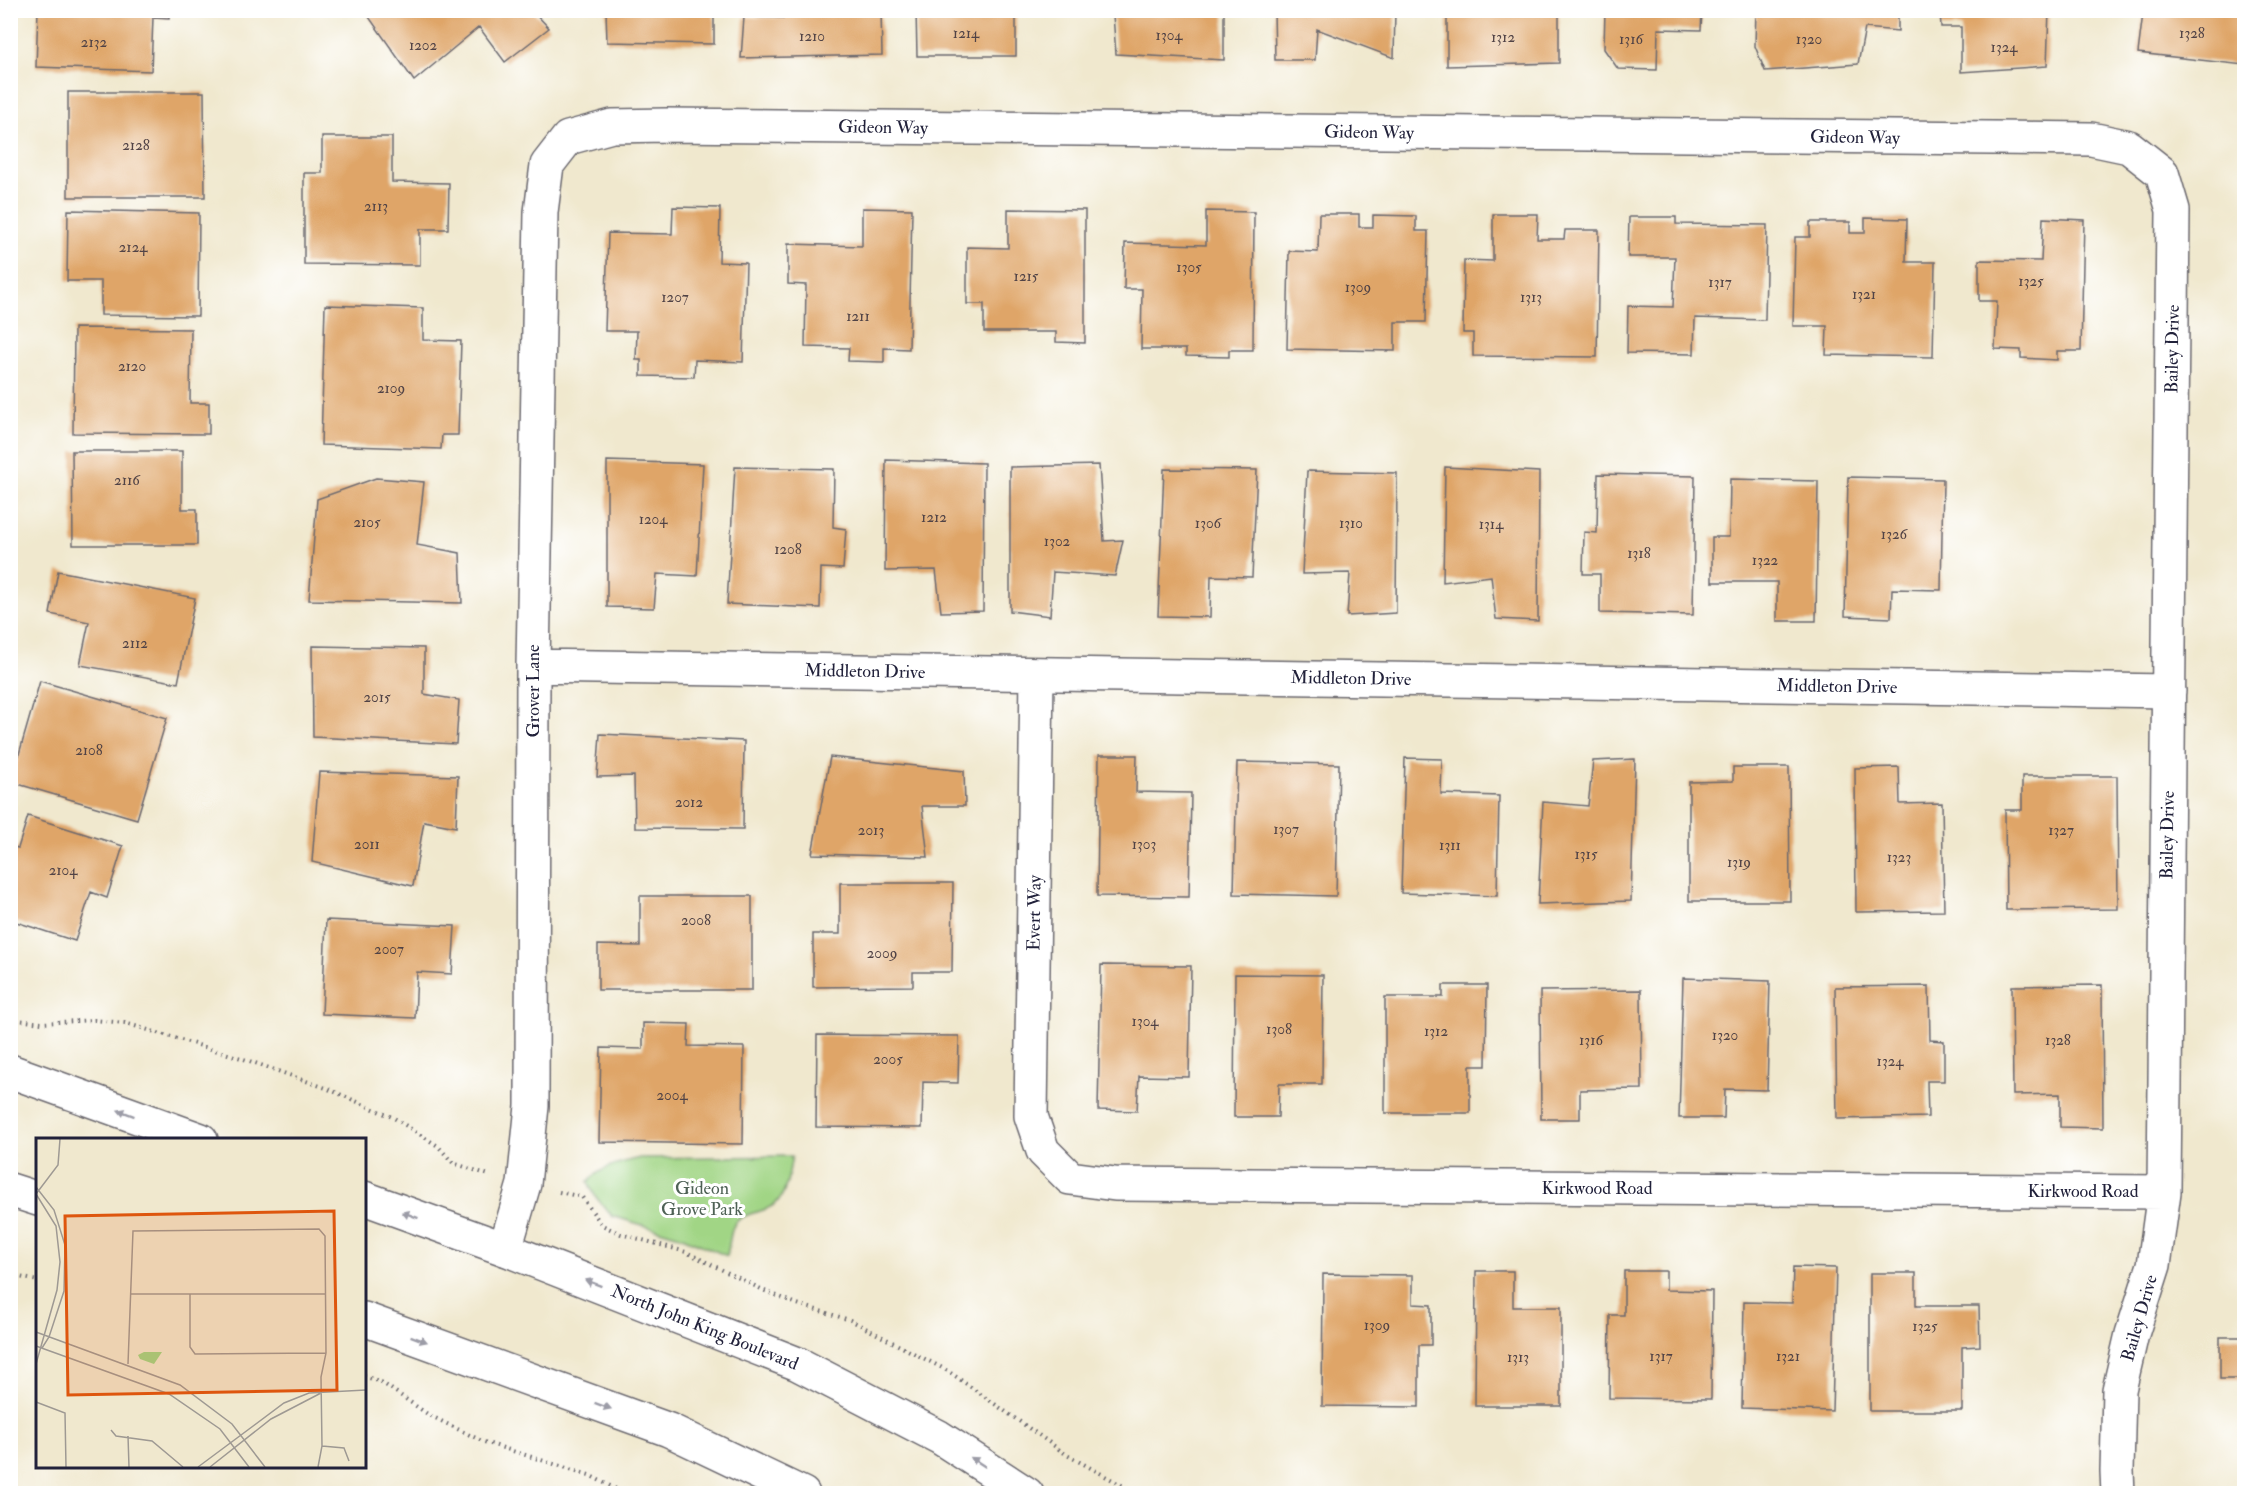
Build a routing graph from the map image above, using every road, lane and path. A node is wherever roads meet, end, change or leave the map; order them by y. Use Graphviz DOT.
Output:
graph roads {
  1 [pos="568,138"];
  2 [pos="2163,173"];
  3 [pos="533,666"];
  4 [pos="1037,674"];
  5 [pos="2169,691"];
  6 [pos="10,1019"];
  7 [pos="10,1071"];
  8 [pos="195,1138"];
  9 [pos="1042,1151"];
  10 [pos="495,1177"];
  11 [pos="10,1190"];
  12 [pos="552,1191"];
  13 [pos="2164,1192"];
  14 [pos="36,1198"];
  15 [pos="366,1199"];
  16 [pos="505,1249"];
  17 [pos="10,1275"];
  18 [pos="36,1281"];
  19 [pos="366,1320"];
  20 [pos="366,1377"];
  21 [pos="626,1494"];
  22 [pos="803,1494"];
  23 [pos="1027,1494"];
  24 [pos="1138,1494"];
  25 [pos="2118,1494"];
  1 -- 2 [label="street, Gideon Way"];
  1 -- 3 [label="street, Grover Lane"];
  2 -- 5 [label="street, Bailey Drive"];
  3 -- 4 [label="street, Middleton Drive"];
  3 -- 16 [label="street, Grover Lane"];
  4 -- 5 [label="street, Middleton Drive"];
  4 -- 9 [label="street, Evert Way"];
  5 -- 13 [label="street, Bailey Drive"];
  6 -- 10 [label="path"];
  8 -- 7 [label="street, one-way"];
  9 -- 13 [label="street, Kirkwood Road"];
  11 -- 14 [label="street"];
  12 -- 24 [label="path"];
  13 -- 25 [label="street, Bailey Drive"];
  16 -- 15 [label="street, North John King Boulevard, one-way"];
  23 -- 16 [label="street, North John King Boulevard, one-way"];
  17 -- 18 [label="path"];
  19 -- 22 [label="street, one-way"];
  20 -- 21 [label="path"];
}
